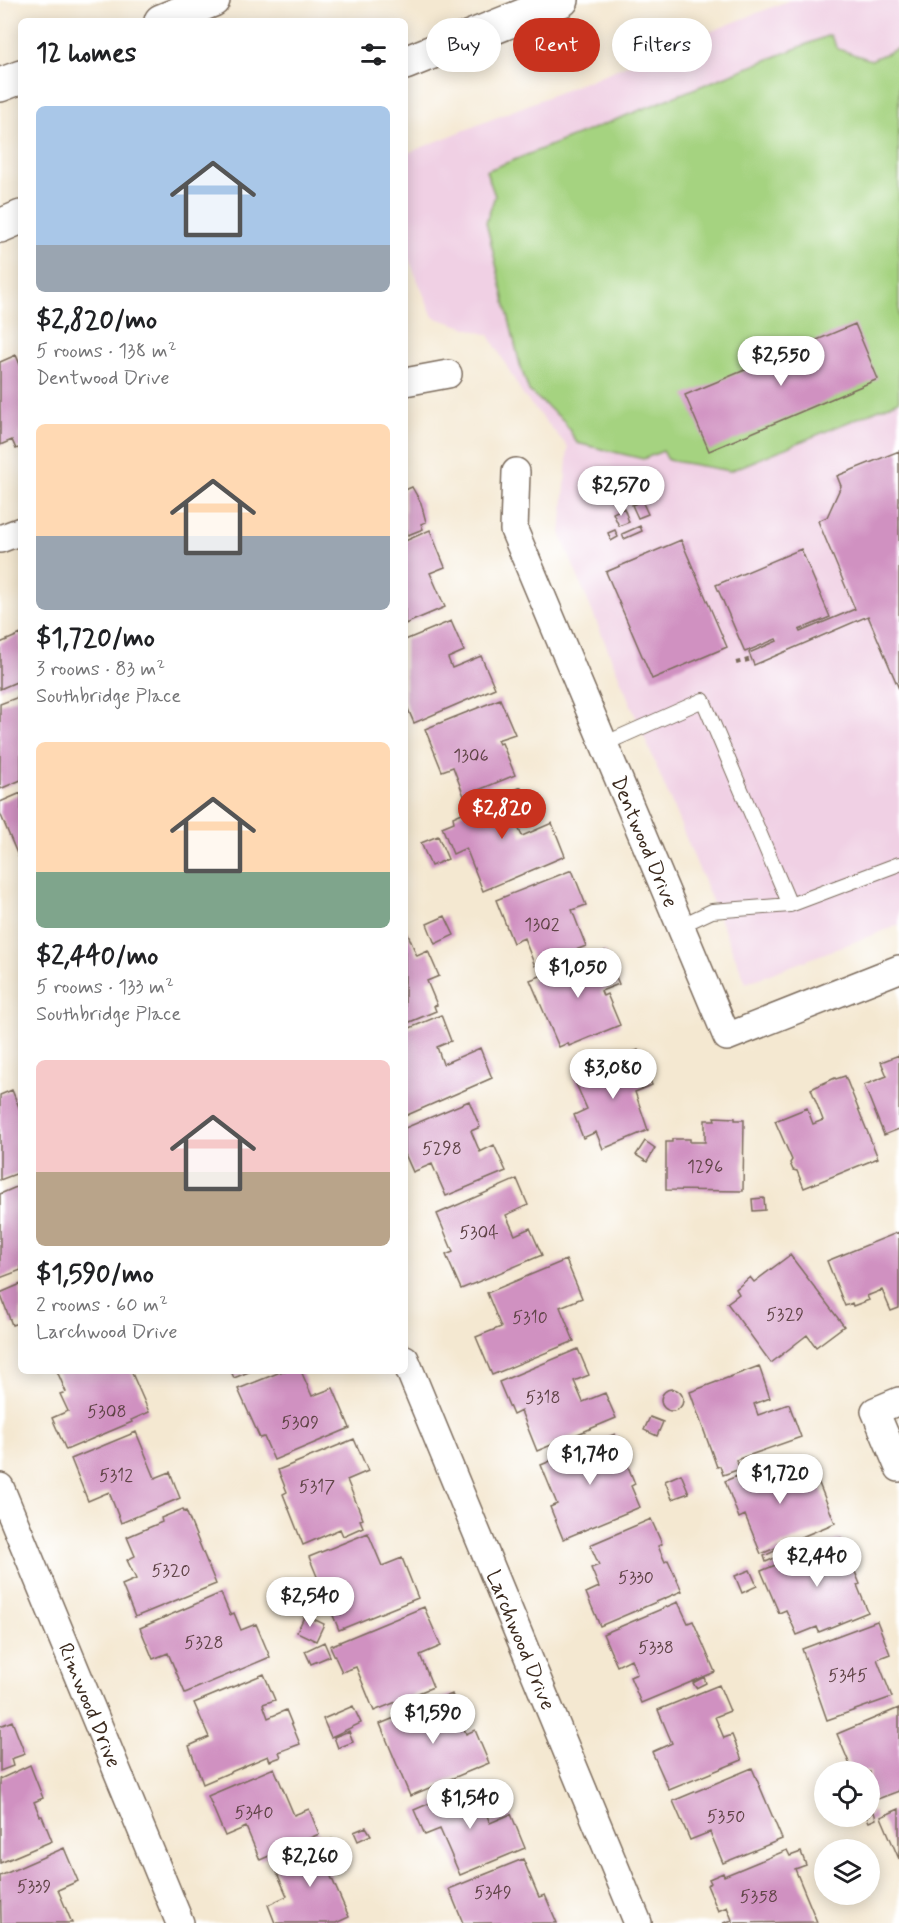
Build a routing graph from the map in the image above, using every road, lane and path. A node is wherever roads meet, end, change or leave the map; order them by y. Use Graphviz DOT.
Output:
graph roads {
  1 [pos="213,0"];
  2 [pos="562,0"];
  3 [pos="168,18"];
  4 [pos="408,62"];
  5 [pos="18,78"];
  6 [pos="0,85"];
  7 [pos="18,218"];
  8 [pos="0,226"];
  9 [pos="448,374"];
  10 [pos="408,381"];
  11 [pos="516,472"];
  12 [pos="18,532"];
  13 [pos="0,539"];
  14 [pos="752,659"];
  15 [pos="736,663"];
  16 [pos="604,744"];
  17 [pos="899,864"];
  18 [pos="790,905"];
  19 [pos="680,926"];
  20 [pos="899,969"];
  21 [pos="408,1366"];
  22 [pos="899,1401"];
  23 [pos="899,1468"];
  24 [pos="0,1487"];
  25 [pos="180,1923"];
  26 [pos="638,1923"];
  1 -- 3 [label="highway"];
  2 -- 4 [label="highway"];
  5 -- 6 [label="highway"];
  7 -- 8 [label="highway"];
  9 -- 10 [label="street"];
  11 -- 16 [label="street, Dentwood Drive"];
  12 -- 13 [label="street"];
  14 -- 15 [label="path"];
  16 -- 18 [label="lane"];
  16 -- 19 [label="street, Dentwood Drive"];
  17 -- 18 [label="lane"];
  18 -- 19 [label="lane"];
  19 -- 20 [label="street, Dentwood Drive"];
  21 -- 26 [label="street, Larchwood Drive"];
  22 -- 23 [label="street"];
  24 -- 25 [label="street, Rimwood Drive"];
}
